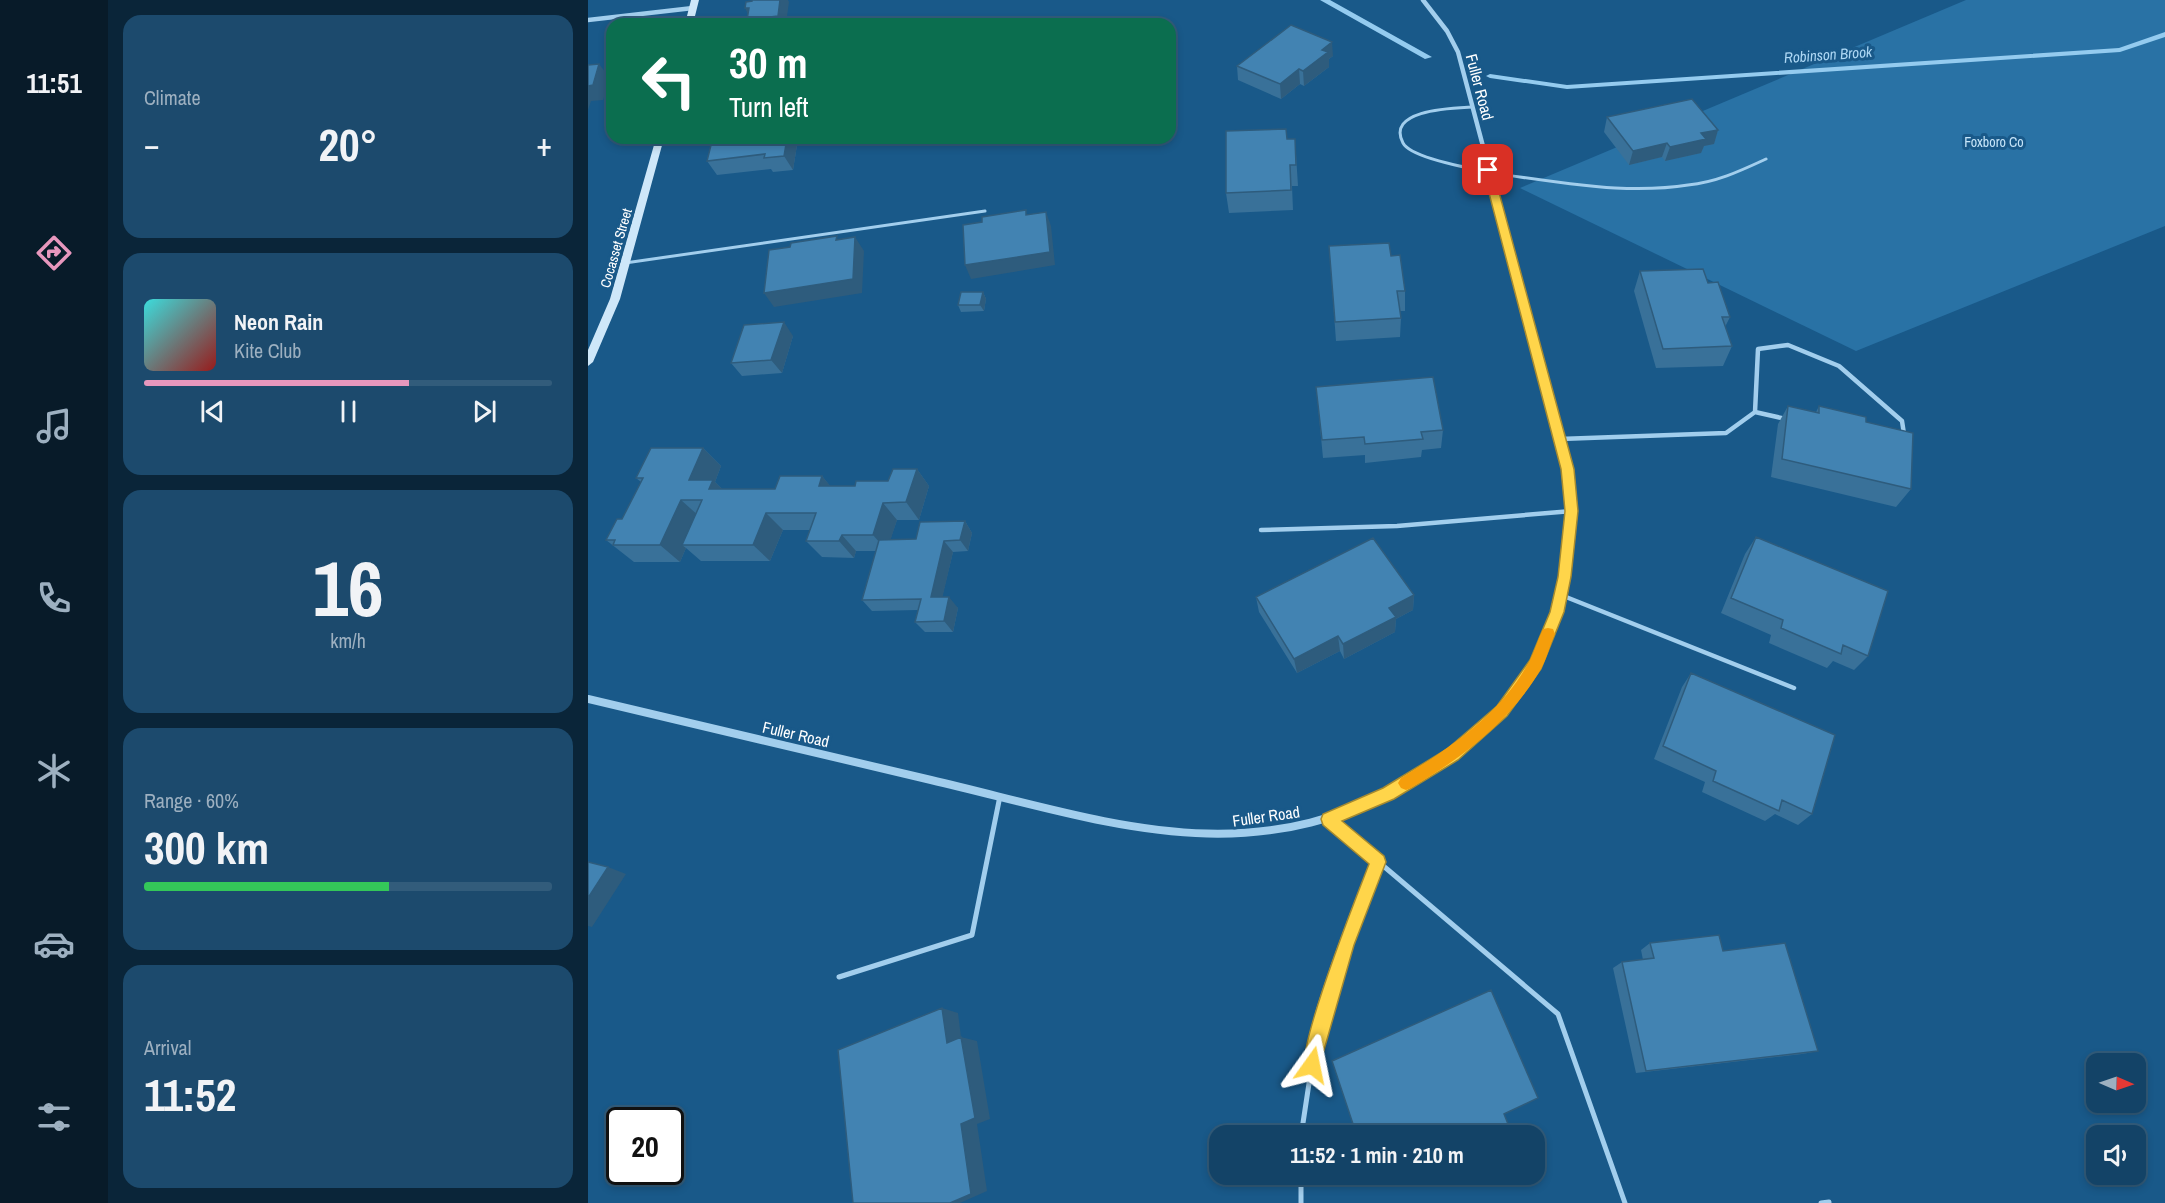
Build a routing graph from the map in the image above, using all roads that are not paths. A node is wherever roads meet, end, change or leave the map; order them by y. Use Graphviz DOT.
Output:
graph roads {
  1 [pos="1423,0"];
  2 [pos="694,4"];
  3 [pos="588,20"];
  4 [pos="1472,107"];
  5 [pos="658,144"];
  6 [pos="1766,159"];
  7 [pos="1488,170"];
  8 [pos="985,211"];
  9 [pos="626,263"];
  10 [pos="588,362"];
  11 [pos="1755,412"];
  12 [pos="1790,420"];
  13 [pos="1905,438"];
  14 [pos="1560,439"];
  15 [pos="1572,511"];
  16 [pos="1261,530"];
  17 [pos="1561,595"];
  18 [pos="1794,688"];
  19 [pos="588,699"];
  20 [pos="1000,796"];
  21 [pos="1328,819"];
  22 [pos="1378,862"];
  23 [pos="839,977"];
  24 [pos="1303,1125"];
  25 [pos="1301,1185"];
  26 [pos="1301,1203"];
  27 [pos="1625,1203"];
  1 -- 4 [label="street, Fuller Road"];
  2 -- 3 [label="street"];
  4 -- 7 [label="street, Fuller Road"];
  4 -- 7 [label="lane"];
  5 -- 9 [label="main road, Cocasset Street"];
  6 -- 7 [label="lane"];
  7 -- 14 [label="street, Fuller Road"];
  8 -- 9 [label="lane"];
  9 -- 10 [label="main road, Cocasset Street"];
  11 -- 12 [label="lane"];
  11 -- 13 [label="lane"];
  11 -- 14 [label="lane"];
  14 -- 15 [label="street, Fuller Road"];
  15 -- 16 [label="lane"];
  15 -- 17 [label="street, Fuller Road"];
  17 -- 18 [label="lane"];
  17 -- 21 [label="street, Fuller Road"];
  19 -- 20 [label="street, Fuller Road"];
  20 -- 21 [label="street, Fuller Road"];
  20 -- 23 [label="lane"];
  21 -- 22 [label="lane"];
  22 -- 24 [label="lane"];
  22 -- 27 [label="lane"];
  25 -- 26 [label="lane"];
}
